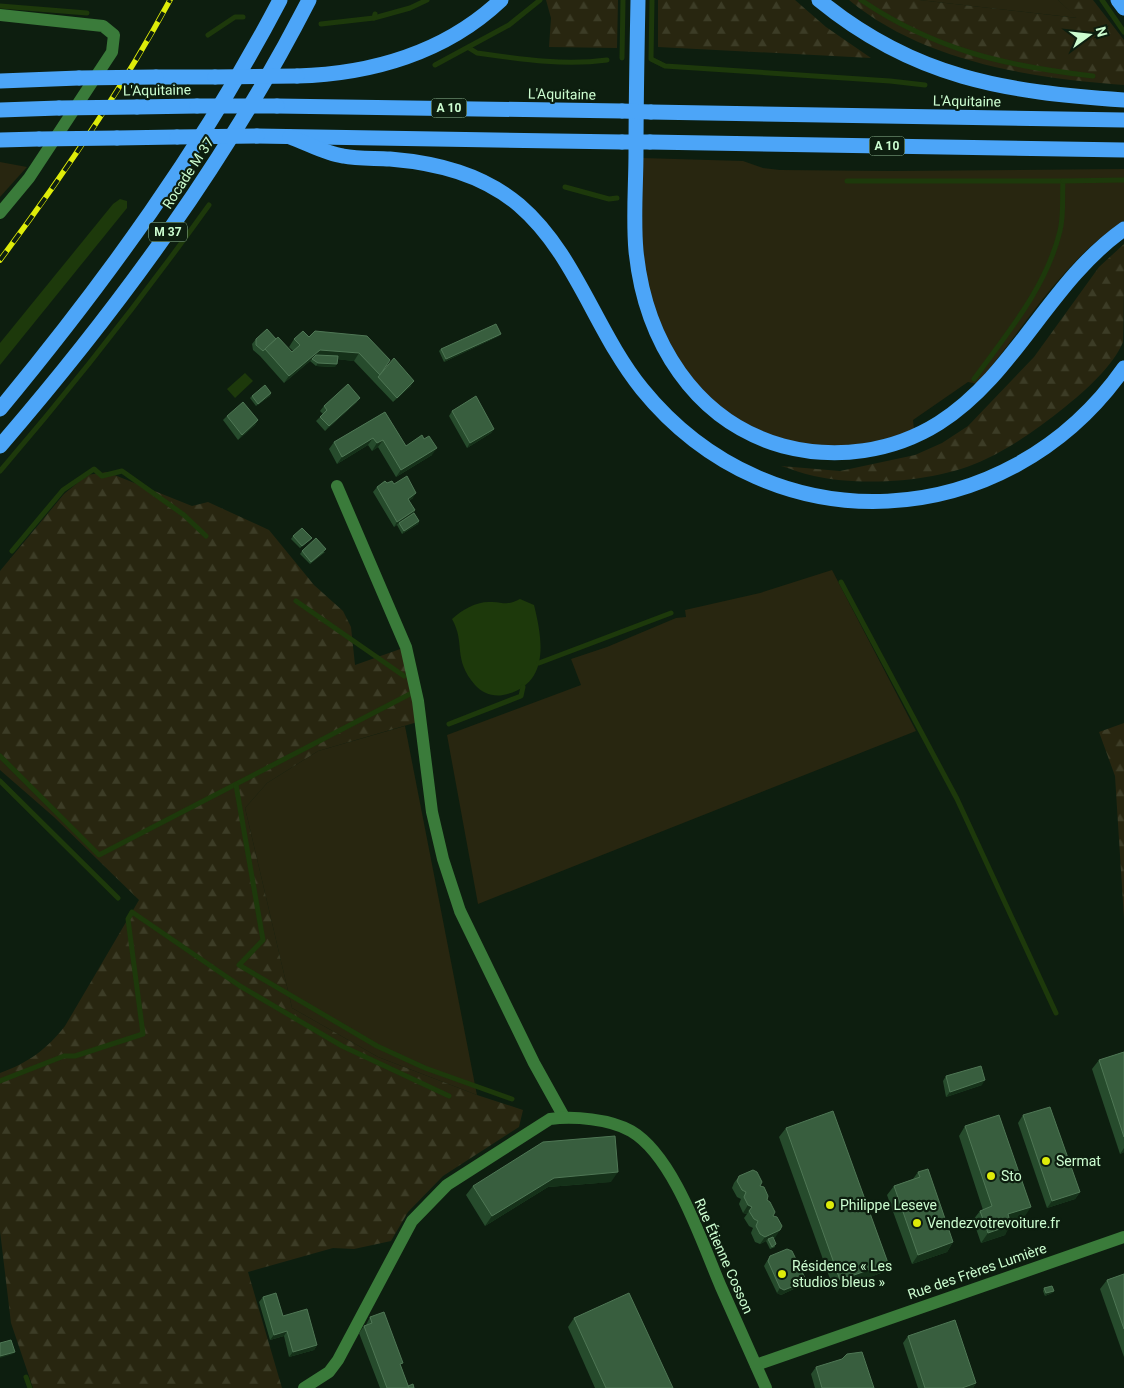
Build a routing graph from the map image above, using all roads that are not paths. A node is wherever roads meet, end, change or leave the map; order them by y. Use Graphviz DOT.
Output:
graph roads {
  1 [pos="280,0"];
  2 [pos="309,0"];
  3 [pos="501,0"];
  4 [pos="638,0"];
  5 [pos="819,0"];
  6 [pos="1118,0"];
  7 [pos="1124,8"];
  8 [pos="0,15"];
  9 [pos="0,80"];
  10 [pos="1124,100"];
  11 [pos="0,110"];
  12 [pos="1124,120"];
  13 [pos="290,136"];
  14 [pos="0,140"];
  15 [pos="1124,150"];
  16 [pos="0,213"];
  17 [pos="1124,229"];
  18 [pos="1124,368"];
  19 [pos="0,409"];
  20 [pos="0,446"];
  21 [pos="337,486"];
  22 [pos="564,1117"];
  23 [pos="1124,1237"];
  24 [pos="756,1365"];
  25 [pos="304,1388"];
  26 [pos="766,1388"];
  1 -- 19 [label="highway, Rocade M 37 / M 37"];
  2 -- 20 [label="highway, Rocade M 37 / M 37"];
  3 -- 9 [label="highway, bridge"];
  4 -- 17 [label="highway"];
  5 -- 10 [label="highway"];
  6 -- 7 [label="highway"];
  8 -- 16 [label="street"];
  11 -- 12 [label="highway, L'Aquitaine / A 10, bridge"];
  13 -- 14 [label="highway, A 10, bridge"];
  13 -- 15 [label="highway, A 10, bridge"];
  13 -- 18 [label="highway"];
  21 -- 22 [label="street"];
  22 -- 24 [label="street, Rue Étienne Cosson"];
  22 -- 25 [label="street"];
  23 -- 24 [label="street, Rue des Frères Lumière"];
  24 -- 26 [label="street, Rue Étienne Cosson"];
}
